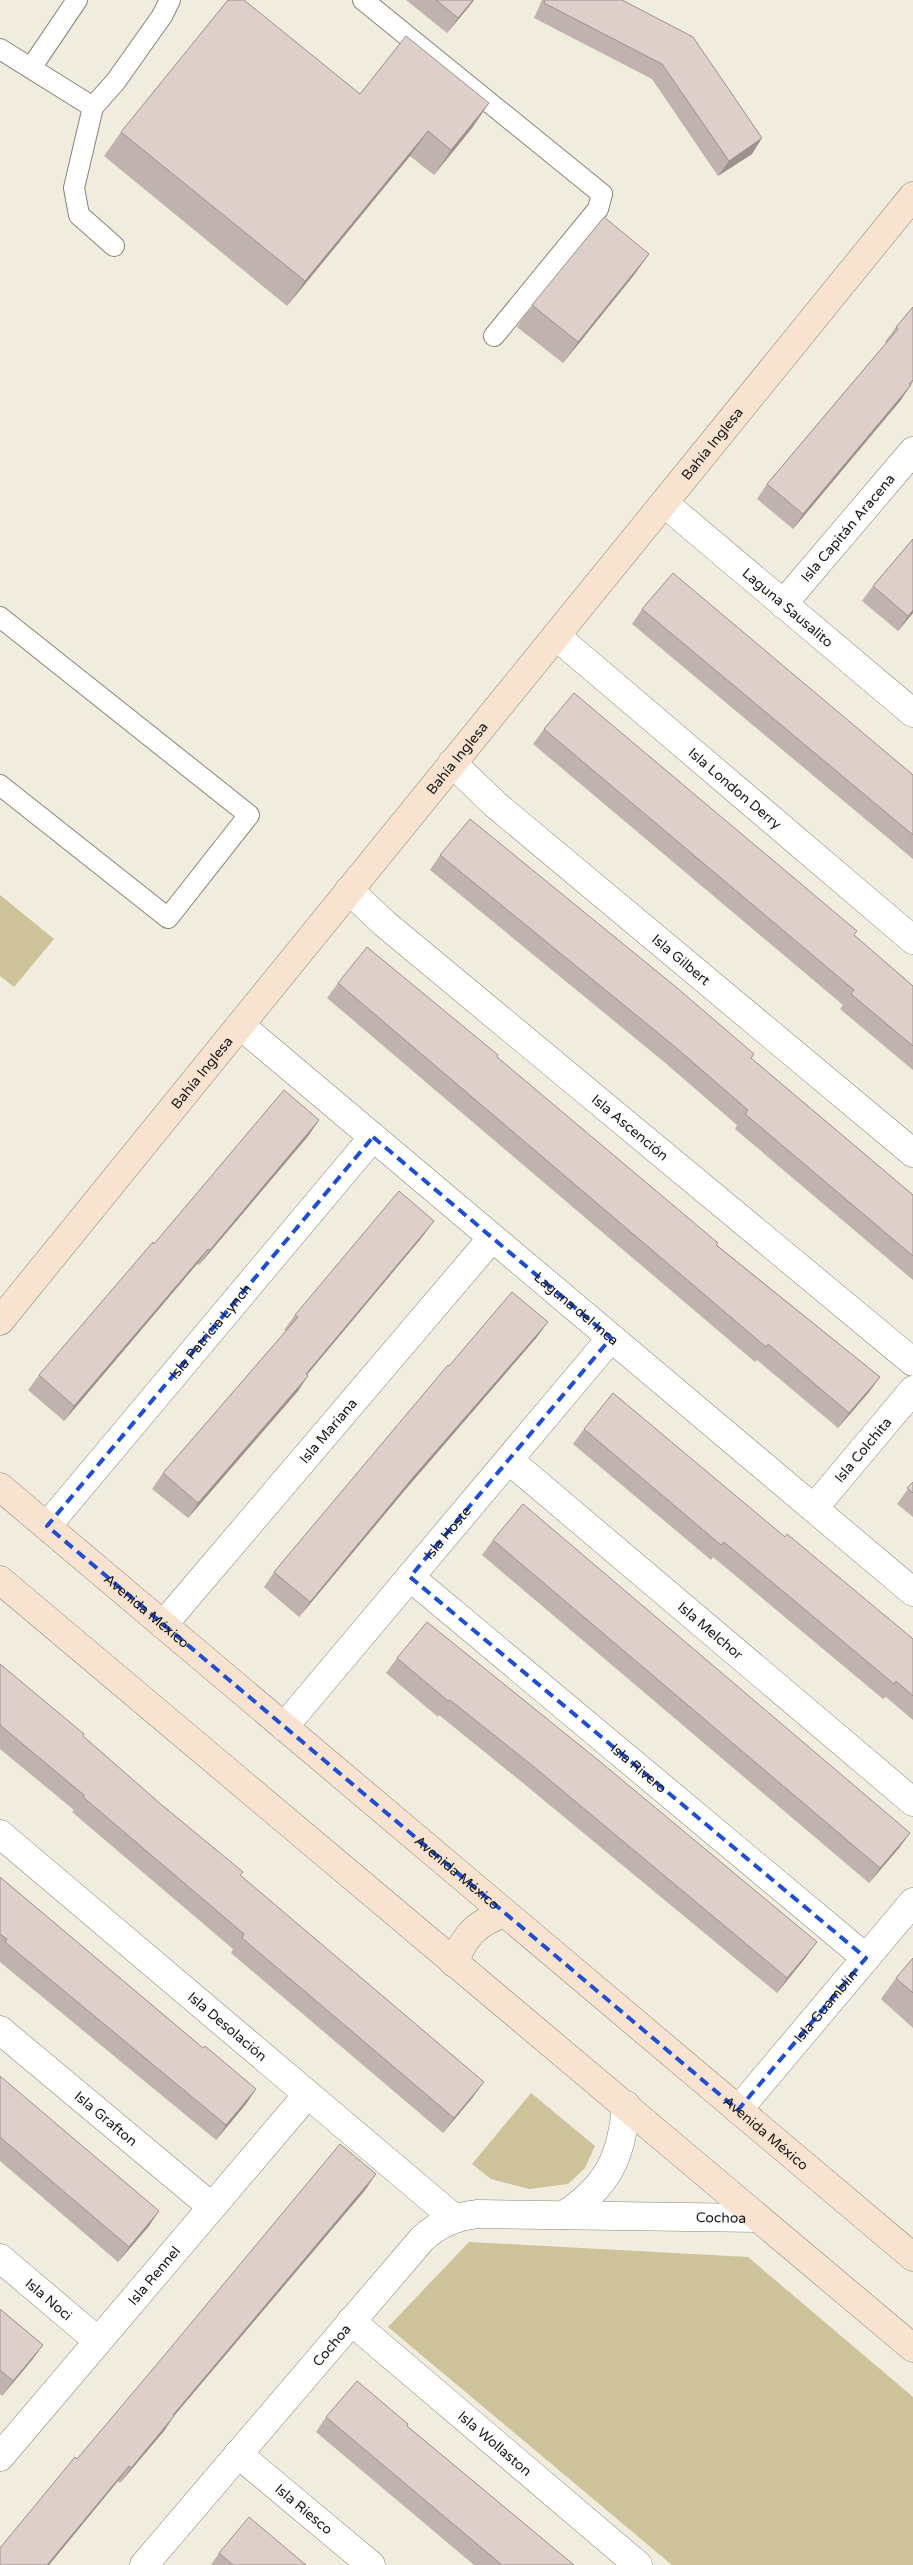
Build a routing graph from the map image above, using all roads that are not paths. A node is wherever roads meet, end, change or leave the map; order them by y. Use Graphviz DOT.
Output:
graph roads {
  1 [pos="77,0"];
  2 [pos="170,0"];
  3 [pos="363,0"];
  4 [pos="0,49"];
  5 [pos="31,68"];
  6 [pos="92,107"];
  7 [pos="913,196"];
  8 [pos="114,246"];
  9 [pos="494,336"];
  10 [pos="913,451"];
  11 [pos="664,503"];
  12 [pos="783,604"];
  13 [pos="0,617"];
  14 [pos="556,636"];
  15 [pos="908,700"];
  16 [pos="452,763"];
  17 [pos="0,785"];
  18 [pos="350,890"];
  19 [pos="913,940"];
  20 [pos="240,1025"];
  21 [pos="373,1137"];
  22 [pos="913,1153"];
  23 [pos="492,1238"];
  24 [pos="0,1321"];
  25 [pos="612,1338"];
  26 [pos="913,1362"];
  27 [pos="913,1390"];
  28 [pos="509,1460"];
  29 [pos="0,1487"];
  30 [pos="814,1508"];
  31 [pos="47,1526"];
  32 [pos="410,1577"];
  33 [pos="0,1580"];
  34 [pos="913,1592"];
  35 [pos="164,1624"];
  36 [pos="284,1727"];
  37 [pos="913,1802"];
  38 [pos="0,1834"];
  39 [pos="913,1902"];
  40 [pos="505,1913"];
  41 [pos="866,1958"];
  42 [pos="454,1963"];
  43 [pos="0,2030"];
  44 [pos="307,2095"];
  45 [pos="626,2105"];
  46 [pos="738,2110"];
  47 [pos="212,2207"];
  48 [pos="564,2215"];
  49 [pos="454,2218"];
  50 [pos="758,2218"];
  51 [pos="913,2257"];
  52 [pos="0,2258"];
  53 [pos="351,2321"];
  54 [pos="98,2341"];
  55 [pos="912,2346"];
  56 [pos="238,2454"];
  57 [pos="0,2457"];
  58 [pos="144,2565"];
  59 [pos="371,2565"];
  60 [pos="638,2565"];
  1 -- 5 [label="lane"];
  2 -- 6 [label="lane"];
  3 -- 9 [label="lane"];
  4 -- 5 [label="lane"];
  5 -- 6 [label="lane"];
  6 -- 8 [label="lane"];
  7 -- 11 [label="street, Bahía Inglesa"];
  10 -- 12 [label="street, Isla Capitán Aracena"];
  11 -- 12 [label="street, Laguna Sausalito"];
  11 -- 14 [label="street, Bahía Inglesa"];
  12 -- 15 [label="street, Laguna Sausalito"];
  13 -- 17 [label="lane"];
  14 -- 16 [label="street, Bahía Inglesa"];
  14 -- 19 [label="street, Isla London Derry"];
  16 -- 18 [label="street, Bahía Inglesa"];
  16 -- 22 [label="street, Isla Gilbert"];
  18 -- 20 [label="street, Bahía Inglesa"];
  18 -- 26 [label="street, Isla Ascención"];
  20 -- 21 [label="street, Laguna del Inca"];
  20 -- 24 [label="street, Bahía Inglesa"];
  21 -- 23 [label="street, Laguna del Inca"];
  21 -- 31 [label="street, Isla Patricia Lynch"];
  23 -- 25 [label="street, Laguna del Inca"];
  23 -- 35 [label="street, Isla Mariana"];
  25 -- 28 [label="street, Isla Hoste"];
  25 -- 30 [label="street, Laguna del Inca"];
  27 -- 30 [label="street, Isla Colchita"];
  28 -- 32 [label="street, Isla Hoste"];
  28 -- 37 [label="street, Isla Melchor"];
  29 -- 31 [label="street, Avenida México"];
  30 -- 34 [label="street, Laguna del Inca"];
  31 -- 35 [label="street, Avenida México"];
  32 -- 36 [label="street, Isla Hoste"];
  32 -- 41 [label="street, Isla Rivero"];
  33 -- 42 [label="street"];
  35 -- 36 [label="street, Avenida México"];
  36 -- 40 [label="street, Avenida México"];
  38 -- 44 [label="street, Isla Desolación"];
  39 -- 41 [label="street, Isla Guamblín"];
  40 -- 42 [label="street"];
  40 -- 46 [label="street, Avenida México"];
  41 -- 46 [label="street, Isla Guamblín"];
  42 -- 45 [label="street"];
  43 -- 47 [label="street, Isla Grafton"];
  44 -- 47 [label="street, Isla Rennel"];
  44 -- 49 [label="street, Isla Desolación"];
  45 -- 48 [label="street"];
  45 -- 50 [label="street"];
  46 -- 51 [label="street, Avenida México"];
  47 -- 54 [label="street, Isla Rennel"];
  48 -- 49 [label="street, Cochoa"];
  48 -- 50 [label="street, Cochoa"];
  49 -- 53 [label="street, Cochoa"];
  50 -- 55 [label="street"];
  52 -- 54 [label="street, Isla Noci"];
  53 -- 56 [label="street, Cochoa"];
  53 -- 60 [label="street, Isla Wollaston"];
  54 -- 57 [label="street, Isla Rennel"];
  56 -- 58 [label="street, Cochoa"];
  56 -- 59 [label="street, Isla Riesco"];
}
